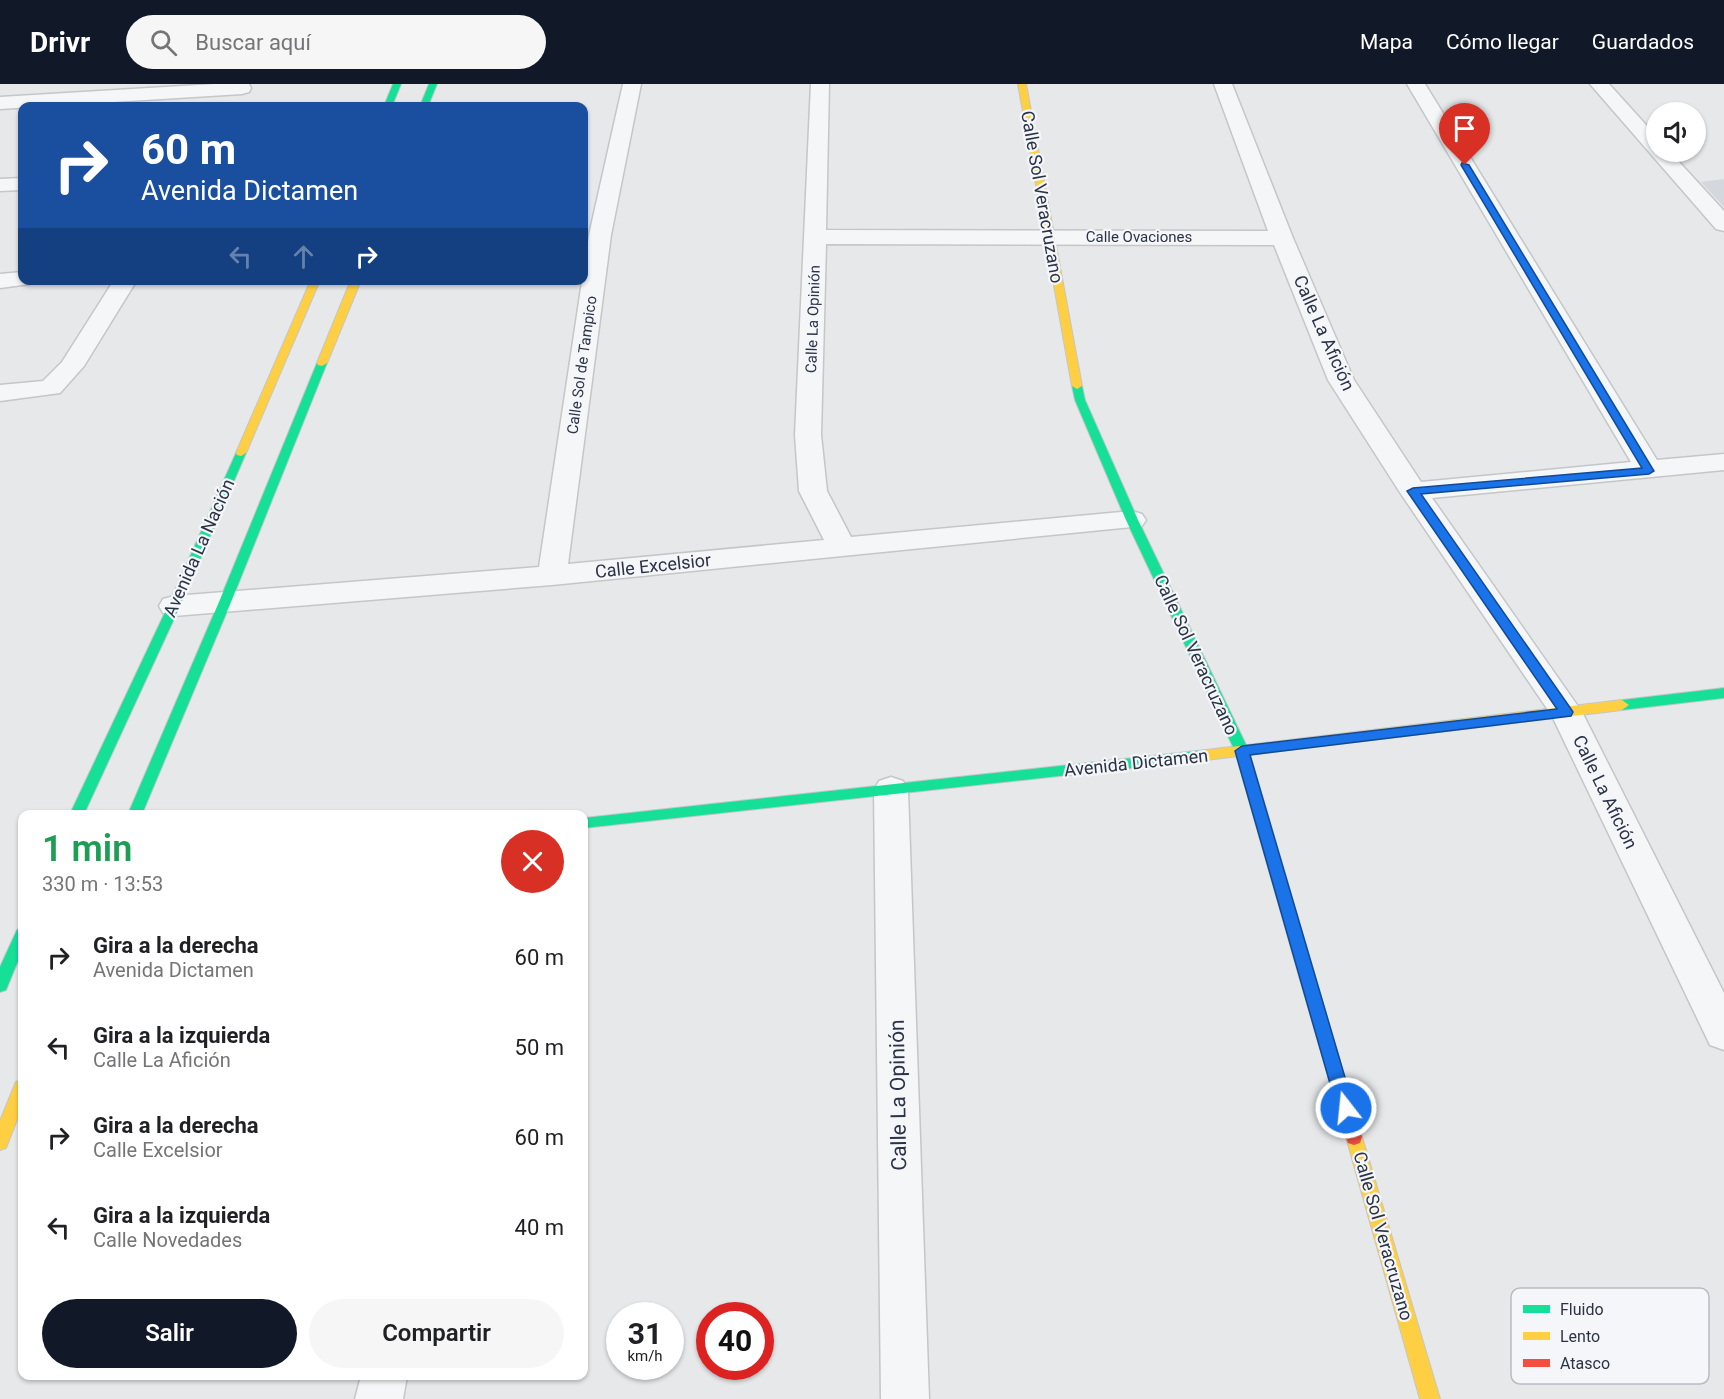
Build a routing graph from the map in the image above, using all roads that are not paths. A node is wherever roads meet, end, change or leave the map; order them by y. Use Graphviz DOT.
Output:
graph roads {
  1 [pos="398,84"];
  2 [pos="433,84"];
  3 [pos="632,84"];
  4 [pos="820,84"];
  5 [pos="1022,84"];
  6 [pos="1223,84"];
  7 [pos="1416,84"];
  8 [pos="1599,84"];
  9 [pos="243,86"];
  10 [pos="233,102"];
  11 [pos="390,102"];
  12 [pos="426,102"];
  13 [pos="0,103"];
  14 [pos="1646,137"];
  15 [pos="1668,162"];
  16 [pos="18,184"];
  17 [pos="0,185"];
  18 [pos="1724,224"];
  19 [pos="592,236"];
  20 [pos="816,237"];
  21 [pos="1048,237"];
  22 [pos="1282,238"];
  23 [pos="588,270"];
  24 [pos="18,279"];
  25 [pos="0,281"];
  26 [pos="123,285"];
  27 [pos="314,285"];
  28 [pos="354,285"];
  29 [pos="586,285"];
  30 [pos="0,393"];
  31 [pos="1724,462"];
  32 [pos="1649,471"];
  33 [pos="1413,491"];
  34 [pos="1132,520"];
  35 [pos="842,547"];
  36 [pos="552,575"];
  37 [pos="225,602"];
  38 [pos="174,606"];
  39 [pos="1724,693"];
  40 [pos="1566,712"];
  41 [pos="1242,751"];
  42 [pos="891,790"];
  43 [pos="79,810"];
  44 [pos="137,810"];
  45 [pos="588,823"];
  46 [pos="18,943"];
  47 [pos="0,985"];
  48 [pos="1723,1031"];
  49 [pos="18,1097"];
  50 [pos="0,1142"];
  51 [pos="383,1380"];
  52 [pos="379,1399"];
  53 [pos="905,1399"];
  54 [pos="1430,1399"];
  1 -- 11 [label="street"];
  2 -- 12 [label="street"];
  3 -- 19 [label="street, Calle Sol de Tampico"];
  4 -- 20 [label="street, Calle La Opinión"];
  5 -- 21 [label="street, Calle Sol Veracruzano"];
  6 -- 22 [label="street, Calle La Afición"];
  7 -- 32 [label="street"];
  8 -- 14 [label="street"];
  9 -- 10 [label="street"];
  9 -- 13 [label="street"];
  15 -- 18 [label="street"];
  16 -- 17 [label="street"];
  19 -- 23 [label="street, Calle Sol de Tampico"];
  20 -- 21 [label="street, Calle Ovaciones"];
  20 -- 35 [label="street, Calle La Opinión"];
  21 -- 22 [label="street, Calle Ovaciones"];
  21 -- 34 [label="street, Calle Sol Veracruzano"];
  22 -- 33 [label="street, Calle La Afición"];
  24 -- 25 [label="street"];
  26 -- 30 [label="street"];
  27 -- 38 [label="street, Avenida La Nación"];
  28 -- 37 [label="street"];
  29 -- 36 [label="street, Calle Sol de Tampico"];
  31 -- 32 [label="street"];
  32 -- 33 [label="street"];
  33 -- 40 [label="street, Calle La Afición"];
  34 -- 35 [label="street, Calle Excelsior"];
  34 -- 41 [label="street, Calle Sol Veracruzano"];
  35 -- 36 [label="street, Calle Excelsior"];
  36 -- 37 [label="street, Calle Excelsior"];
  37 -- 38 [label="street, Calle Excelsior"];
  37 -- 44 [label="street"];
  38 -- 43 [label="street, Avenida La Nación"];
  39 -- 40 [label="street, Avenida Dictamen"];
  40 -- 41 [label="street, Avenida Dictamen"];
  40 -- 48 [label="street, Calle La Afición"];
  41 -- 42 [label="street, Avenida Dictamen"];
  41 -- 54 [label="street, Calle Sol Veracruzano"];
  42 -- 45 [label="street, Avenida Dictamen"];
  42 -- 53 [label="street, Calle La Opinión"];
  46 -- 47 [label="street"];
  49 -- 50 [label="street"];
  51 -- 52 [label="street"];
}
